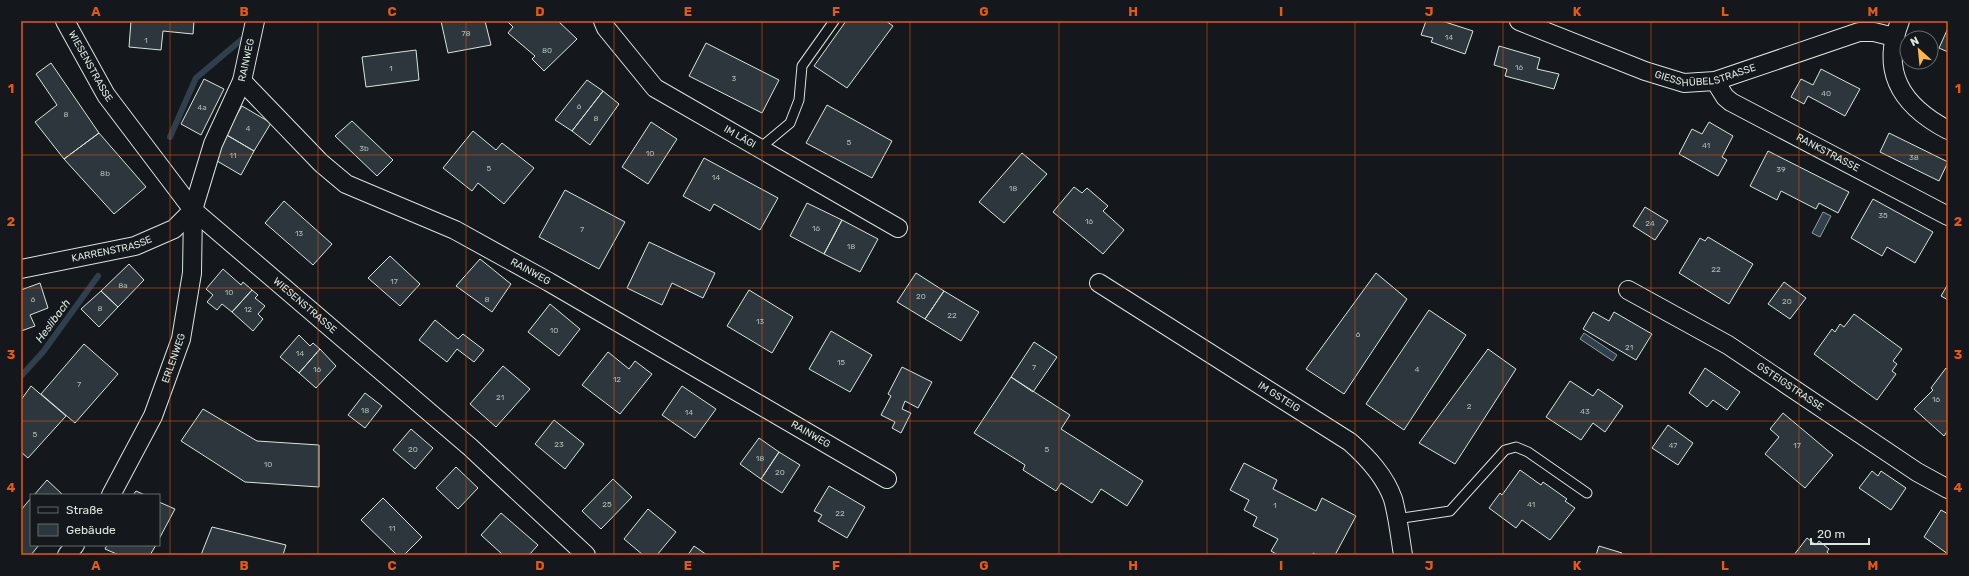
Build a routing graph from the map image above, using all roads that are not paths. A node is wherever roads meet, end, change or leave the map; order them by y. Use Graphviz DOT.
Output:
graph roads {
  1 [pos="65,21"];
  2 [pos="255,21"];
  3 [pos="603,21"];
  4 [pos="834,21"];
  5 [pos="1519,21"];
  6 [pos="1897,29"];
  7 [pos="242,81"];
  8 [pos="1715,81"];
  9 [pos="1948,130"];
  10 [pos="760,148"];
  11 [pos="194,210"];
  12 [pos="1948,216"];
  13 [pos="898,228"];
  14 [pos="21,269"];
  15 [pos="1099,283"];
  16 [pos="1628,290"];
  17 [pos="887,479"];
  18 [pos="1948,489"];
  19 [pos="1587,493"];
  20 [pos="112,494"];
  21 [pos="1396,519"];
  22 [pos="74,546"];
  23 [pos="67,555"];
  24 [pos="586,555"];
  25 [pos="1403,555"];
  1 -- 11 [label="street, WIESENSTRASSE"];
  2 -- 7 [label="street, RAINWEG"];
  3 -- 10 [label="street, IM LÄGI"];
  4 -- 10 [label="lane"];
  5 -- 8 [label="street, GIESSHÜBELSTRASSE"];
  6 -- 8 [label="street, GIESSHÜBELSTRASSE"];
  6 -- 9 [label="street"];
  7 -- 11 [label="street, ERLENWEG"];
  7 -- 17 [label="street, RAINWEG"];
  8 -- 12 [label="street, RANKSTRASSE"];
  10 -- 13 [label="street, IM LÄGI"];
  11 -- 14 [label="street, KARRENSTRASSE"];
  11 -- 20 [label="street, ERLENWEG"];
  11 -- 24 [label="street, WIESENSTRASSE"];
  15 -- 21 [label="street, IM GSTEIG"];
  16 -- 18 [label="street, GSTEIGSTRASSE"];
  19 -- 21 [label="lane"];
  21 -- 25 [label="street, IM GSTEIG"];
  22 -- 23 [label="street"];
}
